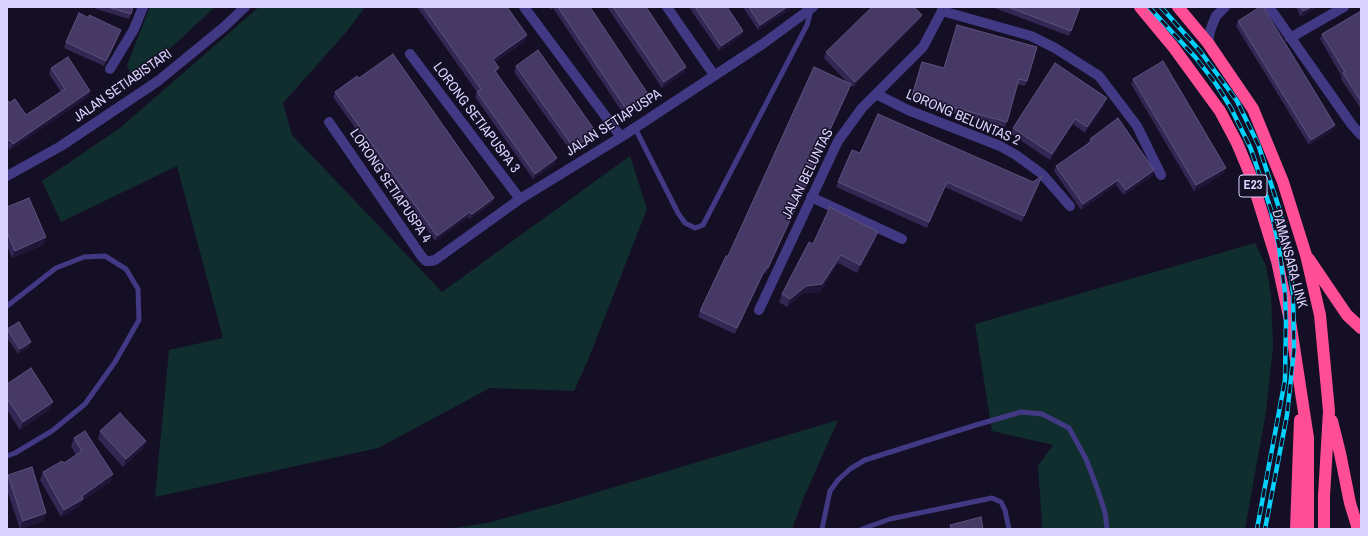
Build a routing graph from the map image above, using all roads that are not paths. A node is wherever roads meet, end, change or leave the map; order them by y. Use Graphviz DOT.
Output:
graph roads {
  1 [pos="143,7"];
  2 [pos="245,7"];
  3 [pos="524,7"];
  4 [pos="667,7"];
  5 [pos="812,7"];
  6 [pos="1140,7"];
  7 [pos="1178,7"];
  8 [pos="1225,7"];
  9 [pos="1269,7"];
  10 [pos="1344,7"];
  11 [pos="942,9"];
  12 [pos="1290,38"];
  13 [pos="1208,43"];
  14 [pos="410,54"];
  15 [pos="110,69"];
  16 [pos="714,76"];
  17 [pos="876,94"];
  18 [pos="329,122"];
  19 [pos="635,128"];
  20 [pos="1361,135"];
  21 [pos="621,137"];
  22 [pos="1161,175"];
  23 [pos="7,176"];
  24 [pos="811,197"];
  25 [pos="520,199"];
  26 [pos="1070,206"];
  27 [pos="902,239"];
  28 [pos="1306,255"];
  29 [pos="430,261"];
  30 [pos="7,306"];
  31 [pos="759,310"];
  32 [pos="1361,328"];
  33 [pos="1300,393"];
  34 [pos="1329,411"];
  35 [pos="7,456"];
  36 [pos="1361,522"];
  37 [pos="822,529"];
  38 [pos="862,529"];
  39 [pos="1010,529"];
  40 [pos="1108,529"];
  41 [pos="1296,529"];
  42 [pos="1308,529"];
  43 [pos="1324,529"];
  44 [pos="1357,529"];
  1 -- 15 [label="street"];
  2 -- 23 [label="street, JALAN SETIABISTARI"];
  3 -- 21 [label="street"];
  4 -- 16 [label="street"];
  5 -- 16 [label="street, JALAN SETIAPUSPA"];
  5 -- 19 [label="lane"];
  6 -- 33 [label="highway, DAMANSARA LINK / E23"];
  7 -- 13 [label="highway, DAMANSARA LINK / E23"];
  8 -- 13 [label="street"];
  9 -- 12 [label="street"];
  10 -- 12 [label="street"];
  11 -- 17 [label="street, JALAN BELUNTAS"];
  11 -- 22 [label="street"];
  12 -- 20 [label="street"];
  13 -- 28 [label="highway, DAMANSARA LINK / E23"];
  14 -- 25 [label="street, LORONG SETIAPUSPA 3"];
  16 -- 19 [label="street, JALAN SETIAPUSPA"];
  17 -- 24 [label="street, JALAN BELUNTAS"];
  17 -- 26 [label="street, LORONG BELUNTAS 2"];
  18 -- 29 [label="street, LORONG SETIAPUSPA 4"];
  19 -- 21 [label="street, JALAN SETIAPUSPA"];
  21 -- 25 [label="street, JALAN SETIAPUSPA"];
  24 -- 27 [label="street"];
  24 -- 31 [label="street, JALAN BELUNTAS"];
  25 -- 29 [label="street, JALAN SETIAPUSPA"];
  28 -- 32 [label="highway"];
  28 -- 34 [label="highway, DAMANSARA LINK / E23"];
  30 -- 35 [label="lane"];
  33 -- 41 [label="highway"];
  33 -- 42 [label="highway, DAMANSARA LINK / E23"];
  34 -- 43 [label="highway, DAMANSARA LINK / E23"];
  34 -- 44 [label="highway"];
  36 -- 44 [label="highway, bridge"];
  37 -- 40 [label="lane"];
  38 -- 39 [label="lane"];
}
